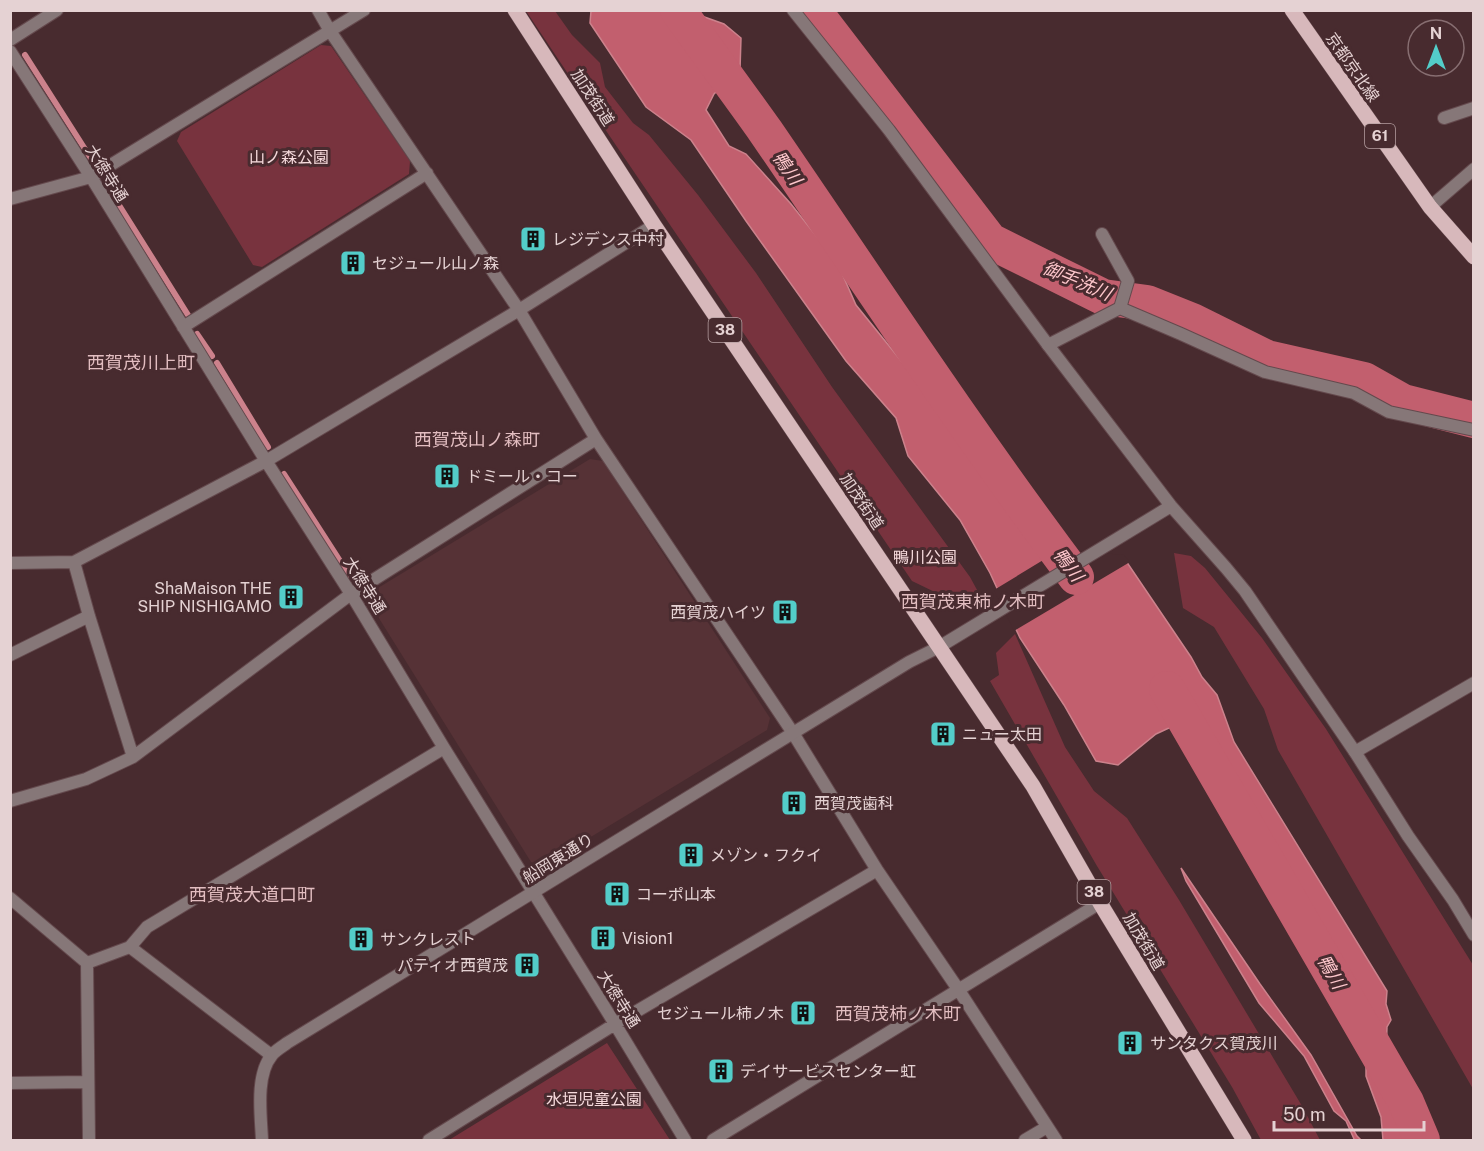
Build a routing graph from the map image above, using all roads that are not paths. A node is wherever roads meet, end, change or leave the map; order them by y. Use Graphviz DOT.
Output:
graph roads {
  1 [pos="57,10"];
  2 [pos="318,10"];
  3 [pos="364,10"];
  4 [pos="515,10"];
  5 [pos="793,10"];
  6 [pos="1292,10"];
  7 [pos="330,31"];
  8 [pos="10,40"];
  9 [pos="10,51"];
  10 [pos="1473,108"];
  11 [pos="1444,118"];
  12 [pos="1473,169"];
  13 [pos="427,173"];
  14 [pos="91,177"];
  15 [pos="10,199"];
  16 [pos="1430,207"];
  17 [pos="654,225"];
  18 [pos="1102,234"];
  19 [pos="1473,257"];
  20 [pos="1120,308"];
  21 [pos="519,310"];
  22 [pos="183,327"];
  23 [pos="1048,345"];
  24 [pos="1473,430"];
  25 [pos="596,439"];
  26 [pos="266,461"];
  27 [pos="1171,506"];
  28 [pos="74,562"];
  29 [pos="10,563"];
  30 [pos="351,594"];
  31 [pos="89,616"];
  32 [pos="939,647"];
  33 [pos="10,655"];
  34 [pos="1473,683"];
  35 [pos="793,733"];
  36 [pos="444,748"];
  37 [pos="1355,752"];
  38 [pos="134,757"];
  39 [pos="10,801"];
  40 [pos="878,870"];
  41 [pos="533,893"];
  42 [pos="10,898"];
  43 [pos="1100,903"];
  44 [pos="1473,935"];
  45 [pos="130,947"];
  46 [pos="87,963"];
  47 [pos="958,989"];
  48 [pos="615,1024"];
  49 [pos="271,1056"];
  50 [pos="87,1082"];
  51 [pos="10,1083"];
  52 [pos="1047,1127"];
  53 [pos="89,1140"];
  54 [pos="262,1140"];
  55 [pos="429,1140"];
  56 [pos="685,1140"];
  57 [pos="713,1140"];
  58 [pos="1025,1140"];
  59 [pos="1056,1140"];
  60 [pos="1244,1140"];
  1 -- 8 [label="street"];
  2 -- 7 [label="street"];
  3 -- 7 [label="street"];
  4 -- 17 [label="main road, 加茂街道 / 38"];
  5 -- 23 [label="street"];
  6 -- 16 [label="main road, 京都京北線 / 61"];
  7 -- 13 [label="street"];
  7 -- 14 [label="street"];
  9 -- 14 [label="street, 大徳寺通"];
  10 -- 11 [label="street"];
  12 -- 16 [label="street"];
  13 -- 21 [label="street"];
  13 -- 22 [label="street"];
  14 -- 15 [label="street"];
  14 -- 22 [label="street, 大徳寺通"];
  16 -- 19 [label="main road, 京都京北線 / 61"];
  17 -- 21 [label="street"];
  17 -- 32 [label="main road, 加茂街道 / 38"];
  18 -- 20 [label="street"];
  20 -- 23 [label="street"];
  20 -- 24 [label="street"];
  21 -- 25 [label="street"];
  21 -- 26 [label="street"];
  22 -- 26 [label="street, 大徳寺通"];
  23 -- 27 [label="street"];
  25 -- 30 [label="street"];
  25 -- 35 [label="street"];
  26 -- 28 [label="street"];
  26 -- 30 [label="street, 大徳寺通"];
  27 -- 32 [label="street, 船岡東通り"];
  27 -- 37 [label="street"];
  28 -- 29 [label="street"];
  28 -- 31 [label="street"];
  30 -- 36 [label="street, 大徳寺通"];
  30 -- 38 [label="street"];
  31 -- 33 [label="street"];
  31 -- 38 [label="street"];
  32 -- 35 [label="street, 船岡東通り"];
  32 -- 43 [label="main road, 加茂街道 / 38"];
  34 -- 37 [label="street"];
  35 -- 40 [label="street"];
  35 -- 41 [label="street, 船岡東通り"];
  36 -- 41 [label="street, 大徳寺通"];
  36 -- 45 [label="street"];
  37 -- 44 [label="street"];
  38 -- 39 [label="street"];
  40 -- 47 [label="street"];
  40 -- 48 [label="street"];
  41 -- 48 [label="street, 大徳寺通"];
  41 -- 49 [label="street, 船岡東通り"];
  42 -- 46 [label="street"];
  43 -- 47 [label="street"];
  43 -- 60 [label="main road, 加茂街道 / 38"];
  45 -- 46 [label="street"];
  45 -- 49 [label="street"];
  46 -- 50 [label="street"];
  47 -- 52 [label="street"];
  47 -- 57 [label="street"];
  48 -- 55 [label="street"];
  48 -- 56 [label="street, 大徳寺通"];
  49 -- 54 [label="street"];
  50 -- 51 [label="street"];
  50 -- 53 [label="street"];
  52 -- 58 [label="street"];
  52 -- 59 [label="street"];
}
